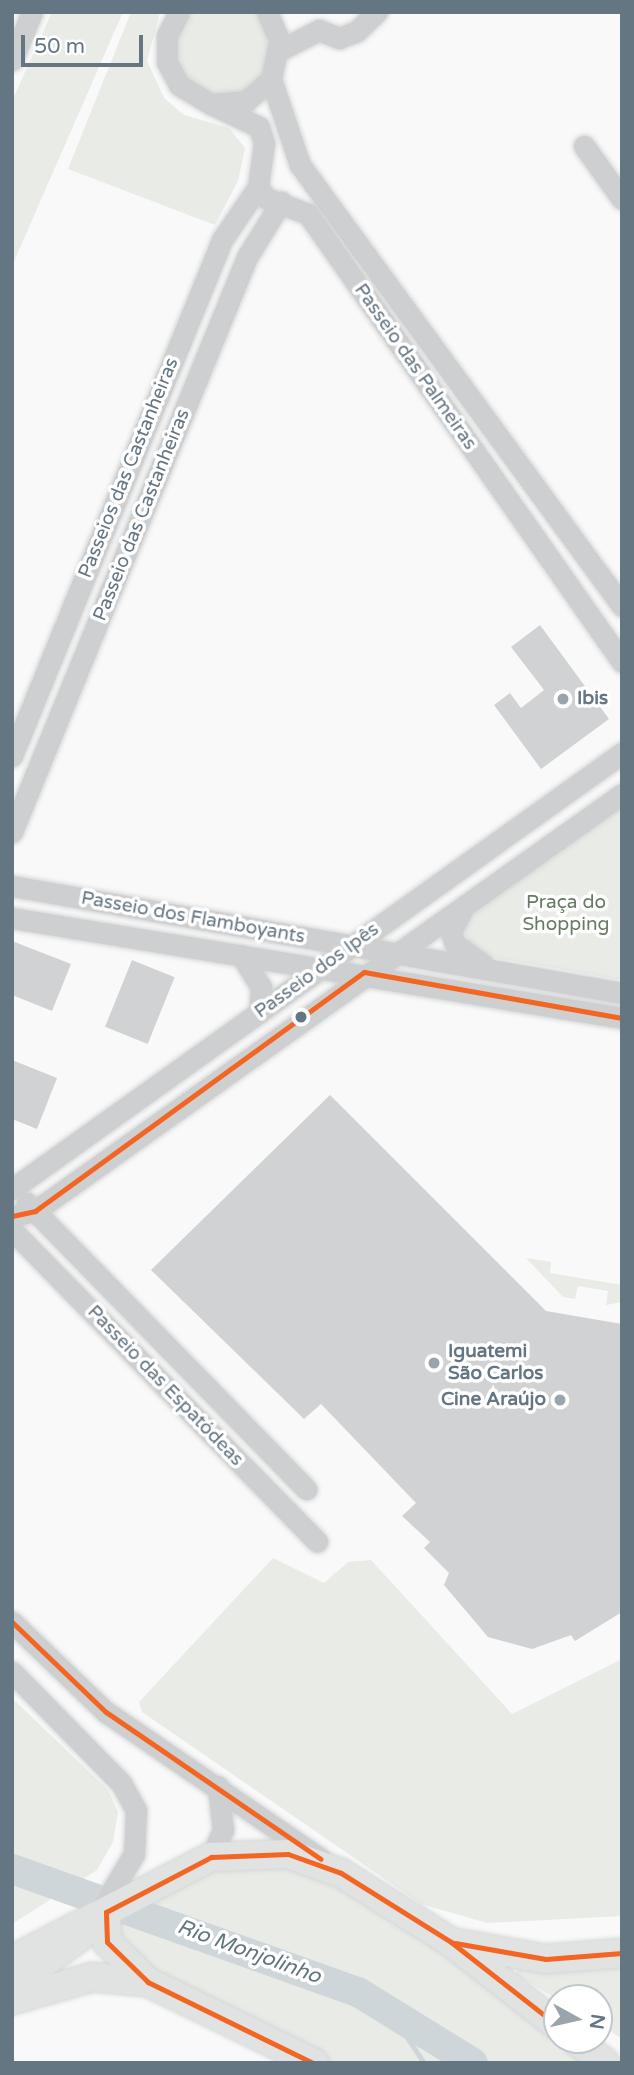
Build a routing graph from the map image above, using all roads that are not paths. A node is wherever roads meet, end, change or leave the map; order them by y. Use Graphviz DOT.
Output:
graph roads {
  1 [pos="32,12"];
  2 [pos="179,12"];
  3 [pos="267,12"];
  4 [pos="379,14"];
  5 [pos="317,21"];
  6 [pos="280,50"];
  7 [pos="12,60"];
  8 [pos="271,79"];
  9 [pos="211,104"];
  10 [pos="584,146"];
  11 [pos="300,165"];
  12 [pos="258,187"];
  13 [pos="622,199"];
  14 [pos="288,204"];
  15 [pos="222,240"];
  16 [pos="247,257"];
  17 [pos="622,606"];
  18 [pos="622,662"];
  19 [pos="622,753"];
  20 [pos="12,756"];
  21 [pos="622,794"];
  22 [pos="12,832"];
  23 [pos="21,888"];
  24 [pos="467,901"];
  25 [pos="413,902"];
  26 [pos="18,917"];
  27 [pos="431,926"];
  28 [pos="270,932"];
  29 [pos="352,946"];
  30 [pos="393,952"];
  31 [pos="241,955"];
  32 [pos="427,959"];
  33 [pos="275,961"];
  34 [pos="320,968"];
  35 [pos="495,971"];
  36 [pos="364,972"];
  37 [pos="422,982"];
  38 [pos="290,990"];
  39 [pos="622,993"];
  40 [pos="310,1011"];
  41 [pos="622,1018"];
  42 [pos="250,1019"];
  43 [pos="253,1053"];
  44 [pos="90,1134"];
  45 [pos="108,1158"];
  46 [pos="12,1189"];
  47 [pos="35,1211"];
  48 [pos="12,1216"];
  49 [pos="12,1230"];
  50 [pos="306,1489"];
  51 [pos="317,1541"];
  52 [pos="12,1622"];
  53 [pos="12,1672"];
  54 [pos="218,1786"];
  55 [pos="211,1857"];
  56 [pos="341,1873"];
  57 [pos="100,1914"];
  58 [pos="451,1942"];
  59 [pos="622,1953"];
  60 [pos="12,1960"];
  61 [pos="148,1983"];
  62 [pos="12,1986"];
  63 [pos="12,2000"];
  64 [pos="543,2014"];
  65 [pos="314,2063"];
  1 -- 7 [label="street"];
  2 -- 9 [label="street"];
  3 -- 6 [label="street"];
  4 -- 5 [label="street"];
  5 -- 6 [label="street"];
  6 -- 8 [label="street"];
  8 -- 9 [label="street"];
  8 -- 11 [label="street, Passeio das Palmeiras"];
  9 -- 12 [label="street"];
  10 -- 13 [label="street"];
  11 -- 14 [label="street"];
  11 -- 17 [label="street, Passeio das Palmeiras"];
  12 -- 14 [label="street, Passeio das Palmeiras"];
  12 -- 15 [label="street, Passeios das Castanheiras"];
  14 -- 16 [label="street, Passeio das Castanheiras"];
  14 -- 18 [label="street, Passeio das Palmeiras"];
  15 -- 16 [label="street"];
  15 -- 20 [label="street, Passeios das Castanheiras"];
  16 -- 22 [label="street, Passeio das Castanheiras"];
  19 -- 25 [label="street, Passeio dos Ipês"];
  21 -- 24 [label="street, Passeio dos Ipês"];
  23 -- 26 [label="street"];
  23 -- 28 [label="street, Passeio dos Flamboyants"];
  24 -- 27 [label="street, Passeio dos Ipês"];
  24 -- 35 [label="street"];
  25 -- 27 [label="street"];
  25 -- 29 [label="street, Passeio dos Ipês"];
  26 -- 31 [label="street, Passeio dos Flamboyants"];
  27 -- 30 [label="street, Passeio dos Ipês"];
  28 -- 29 [label="street, Passeio dos Flamboyants"];
  28 -- 33 [label="street"];
  29 -- 30 [label="street, Passeio dos Flamboyants"];
  29 -- 34 [label="street, Passeio dos Ipês"];
  30 -- 32 [label="street, Passeio dos Flamboyants"];
  30 -- 36 [label="street, Passeio dos Ipês"];
  31 -- 33 [label="street, Passeio dos Flamboyants"];
  31 -- 42 [label="street"];
  32 -- 35 [label="street, Passeio dos Flamboyants"];
  32 -- 37 [label="street"];
  33 -- 34 [label="street, Passeio dos Flamboyants"];
  34 -- 36 [label="street, Passeio dos Flamboyants"];
  34 -- 38 [label="street, Passeio dos Ipês"];
  35 -- 39 [label="street, Passeio dos Flamboyants"];
  36 -- 37 [label="street, Passeio dos Flamboyants"];
  36 -- 40 [label="street, Passeio dos Ipês"];
  37 -- 41 [label="street, Passeio dos Flamboyants"];
  38 -- 40 [label="street"];
  38 -- 42 [label="street, Passeio dos Ipês"];
  40 -- 43 [label="street, Passeio dos Ipês"];
  42 -- 43 [label="street"];
  42 -- 44 [label="street, Passeio dos Ipês"];
  43 -- 45 [label="street, Passeio dos Ipês"];
  44 -- 45 [label="street"];
  44 -- 46 [label="street, Passeio dos Ipês"];
  45 -- 47 [label="street, Passeio dos Ipês"];
  46 -- 47 [label="street, Passeio das Espatódeas"];
  47 -- 48 [label="street"];
  47 -- 50 [label="street, Passeio das Espatódeas"];
  49 -- 51 [label="street, Passeio das Espatódeas"];
  52 -- 54 [label="street"];
  53 -- 57 [label="street"];
  54 -- 55 [label="street"];
  54 -- 56 [label="street"];
  55 -- 56 [label="main road"];
  55 -- 57 [label="main road"];
  56 -- 58 [label="main road"];
  57 -- 60 [label="main road"];
  57 -- 61 [label="main road"];
  57 -- 62 [label="main road"];
  58 -- 59 [label="main road"];
  58 -- 64 [label="main road"];
  61 -- 63 [label="main road"];
  61 -- 65 [label="main road"];
}
